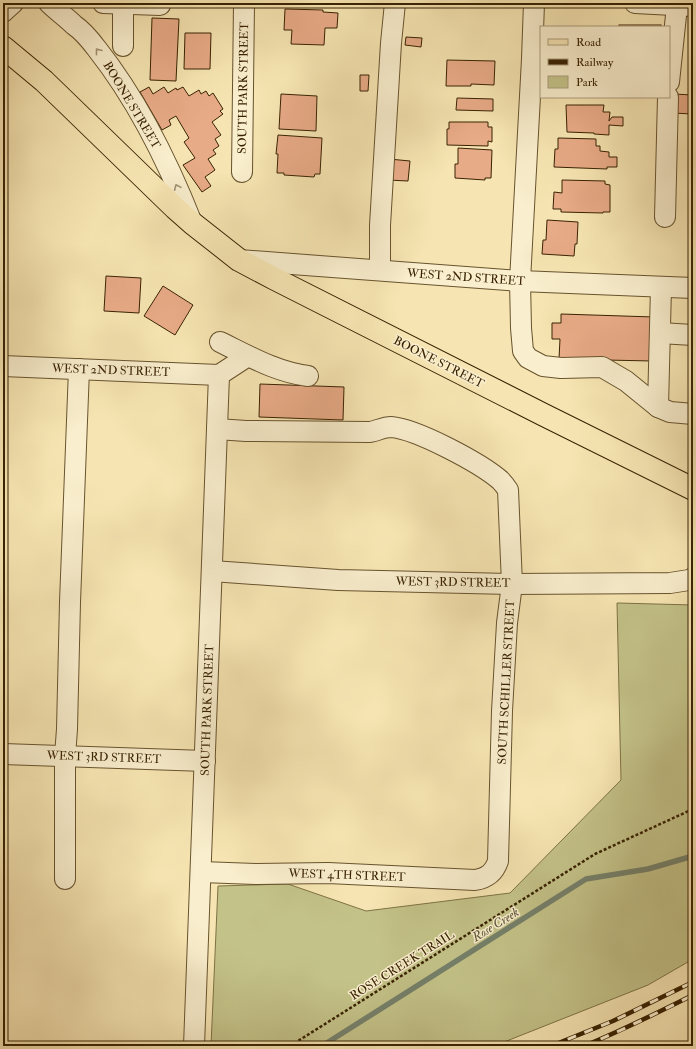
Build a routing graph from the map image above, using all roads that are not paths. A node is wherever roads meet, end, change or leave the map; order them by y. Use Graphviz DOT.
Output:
graph roads {
  1 [pos="13,3"];
  2 [pos="49,3"];
  3 [pos="103,3"];
  4 [pos="160,3"];
  5 [pos="244,3"];
  6 [pos="395,3"];
  7 [pos="534,3"];
  8 [pos="635,3"];
  9 [pos="123,4"];
  10 [pos="685,6"];
  11 [pos="3,12"];
  12 [pos="123,46"];
  13 [pos="3,47"];
  14 [pos="670,77"];
  15 [pos="668,98"];
  16 [pos="242,172"];
  17 [pos="665,216"];
  18 [pos="192,223"];
  19 [pos="239,260"];
  20 [pos="380,270"];
  21 [pos="520,281"];
  22 [pos="661,287"];
  23 [pos="693,288"];
  24 [pos="660,333"];
  25 [pos="693,335"];
  26 [pos="220,342"];
  27 [pos="248,356"];
  28 [pos="3,366"];
  29 [pos="79,369"];
  30 [pos="219,374"];
  31 [pos="308,376"];
  32 [pos="658,407"];
  33 [pos="693,414"];
  34 [pos="217,429"];
  35 [pos="693,489"];
  36 [pos="212,571"];
  37 [pos="693,578"];
  38 [pos="512,584"];
  39 [pos="3,754"];
  40 [pos="65,756"];
  41 [pos="205,761"];
  42 [pos="201,872"];
  43 [pos="492,873"];
  44 [pos="65,879"];
  45 [pos="194,1046"];
  1 -- 11 [label="street"];
  18 -- 2 [label="street, BOONE STREET, one-way"];
  3 -- 9 [label="street"];
  4 -- 9 [label="street"];
  5 -- 16 [label="street, SOUTH PARK STREET"];
  6 -- 20 [label="street"];
  7 -- 21 [label="street"];
  8 -- 10 [label="street"];
  9 -- 12 [label="street"];
  10 -- 14 [label="street"];
  13 -- 18 [label="main road, BOONE STREET"];
  15 -- 17 [label="street"];
  18 -- 19 [label="main road, BOONE STREET"];
  19 -- 20 [label="street, WEST 2ND STREET"];
  19 -- 35 [label="main road, BOONE STREET"];
  20 -- 21 [label="street, WEST 2ND STREET"];
  21 -- 22 [label="street, WEST 2ND STREET"];
  21 -- 32 [label="street"];
  22 -- 23 [label="street, WEST 2ND STREET"];
  22 -- 24 [label="street"];
  24 -- 25 [label="street"];
  24 -- 32 [label="street"];
  26 -- 27 [label="street"];
  27 -- 30 [label="street"];
  27 -- 31 [label="street"];
  28 -- 29 [label="street, WEST 2ND STREET"];
  29 -- 30 [label="street, WEST 2ND STREET"];
  29 -- 40 [label="street"];
  30 -- 34 [label="street, SOUTH PARK STREET"];
  32 -- 33 [label="street"];
  34 -- 36 [label="street, SOUTH PARK STREET"];
  34 -- 38 [label="street, SOUTH SCHILLER STREET"];
  36 -- 38 [label="street, WEST 3RD STREET"];
  36 -- 41 [label="street, SOUTH PARK STREET"];
  37 -- 38 [label="street, WEST 3RD STREET"];
  38 -- 43 [label="street, SOUTH SCHILLER STREET"];
  39 -- 40 [label="street, WEST 3RD STREET"];
  40 -- 41 [label="street, WEST 3RD STREET"];
  40 -- 44 [label="street"];
  41 -- 42 [label="street, SOUTH PARK STREET"];
  42 -- 43 [label="street, WEST 4TH STREET"];
  42 -- 45 [label="street, SOUTH PARK STREET"];
}
